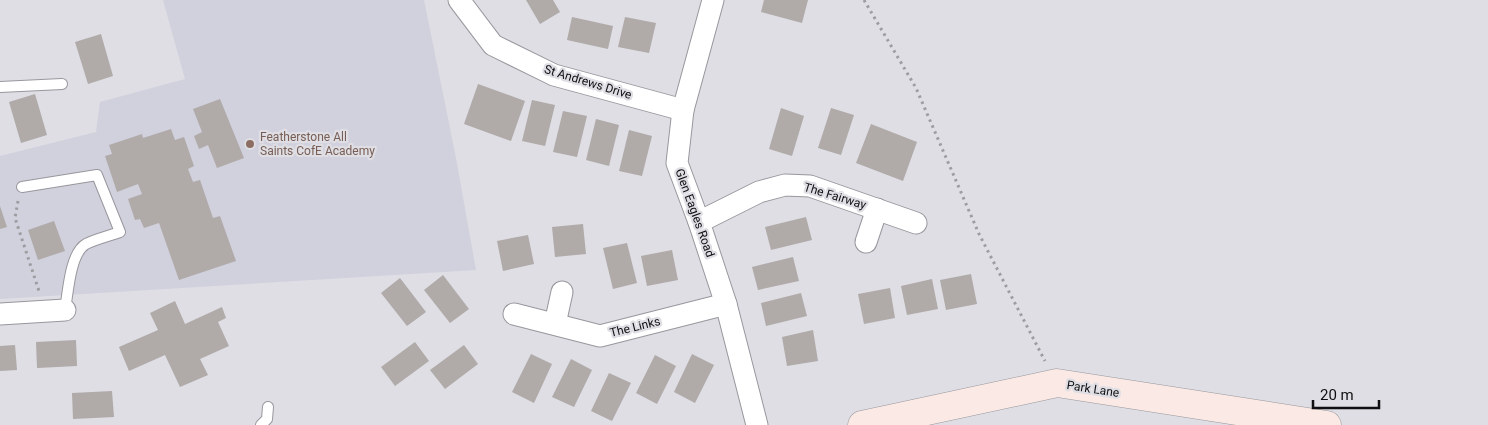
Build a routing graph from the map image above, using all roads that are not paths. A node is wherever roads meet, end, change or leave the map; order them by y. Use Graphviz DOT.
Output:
graph roads {
  1 [pos="459,0"];
  2 [pos="713,0"];
  3 [pos="62,84"];
  4 [pos="0,87"];
  5 [pos="683,110"];
  6 [pos="22,187"];
  7 [pos="878,209"];
  8 [pos="699,222"];
  9 [pos="916,223"];
  10 [pos="866,242"];
  11 [pos="562,292"];
  12 [pos="726,304"];
  13 [pos="65,310"];
  14 [pos="0,314"];
  15 [pos="514,314"];
  16 [pos="555,324"];
  17 [pos="268,407"];
  18 [pos="261,425"];
  19 [pos="757,425"];
  20 [pos="862,425"];
  21 [pos="1327,425"];
  1 -- 5 [label="street, St Andrews Drive"];
  2 -- 5 [label="street, Glen Eagles Road"];
  3 -- 4 [label="lane"];
  5 -- 8 [label="street, Glen Eagles Road"];
  6 -- 13 [label="lane"];
  7 -- 8 [label="street, The Fairway"];
  7 -- 9 [label="street, The Fairway"];
  7 -- 10 [label="street"];
  8 -- 12 [label="street, Glen Eagles Road"];
  11 -- 16 [label="street"];
  12 -- 16 [label="street, The Links"];
  12 -- 19 [label="street, Glen Eagles Road"];
  13 -- 14 [label="street"];
  15 -- 16 [label="street, The Links"];
  17 -- 18 [label="lane"];
  20 -- 21 [label="main road, Park Lane"];
}
